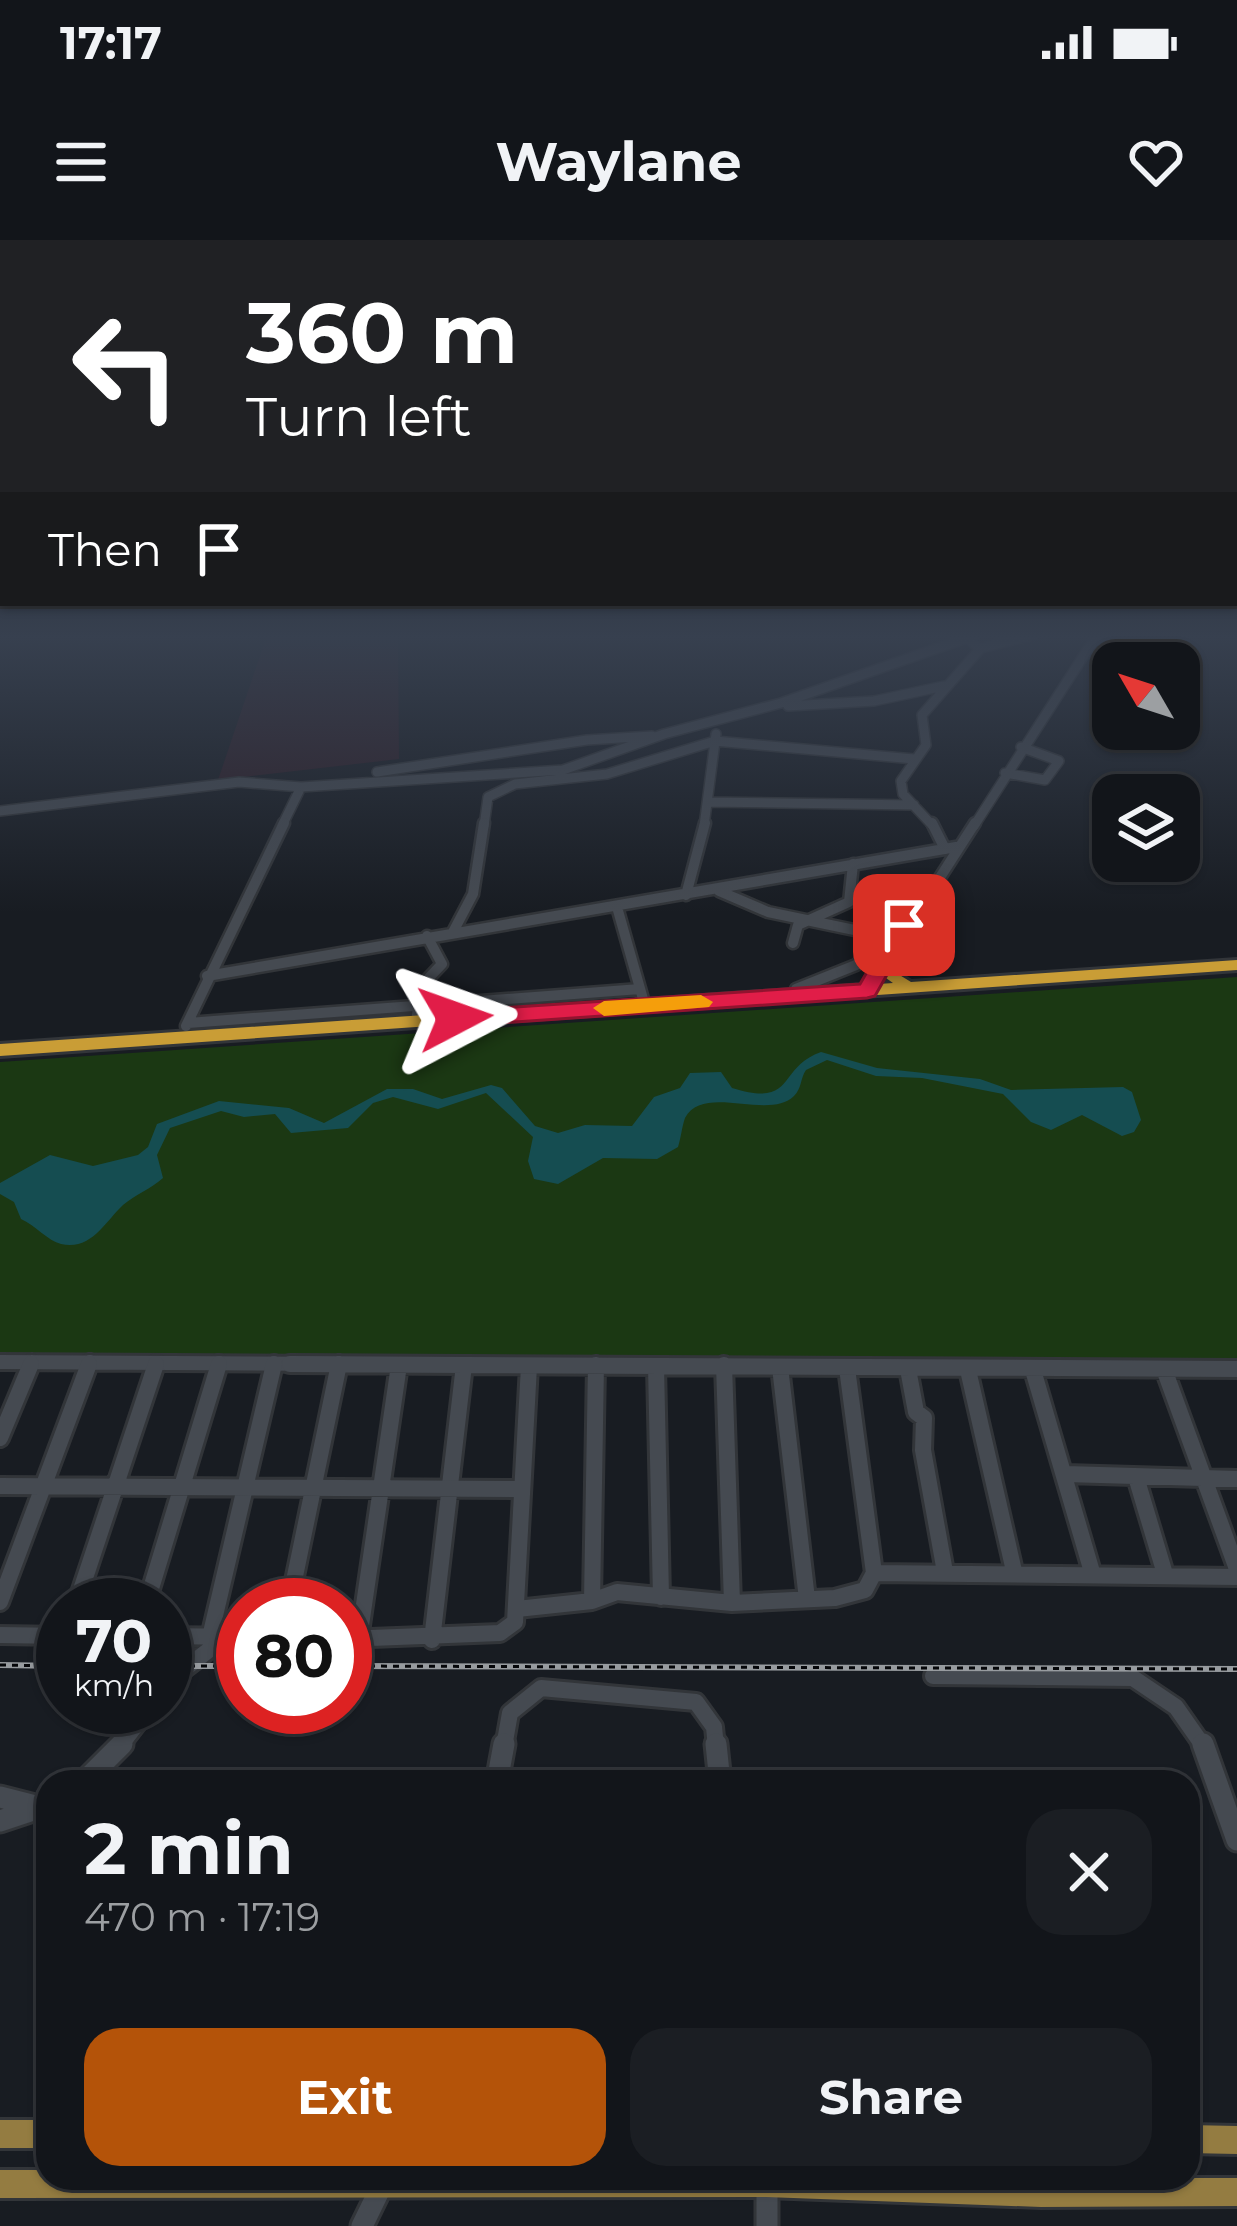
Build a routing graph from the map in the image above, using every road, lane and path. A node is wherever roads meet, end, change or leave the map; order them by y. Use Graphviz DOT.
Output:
graph roads {
  1 [pos="695,728"];
  2 [pos="716,728"];
  3 [pos="924,728"];
  4 [pos="1035,728"];
  5 [pos="657,736"];
  6 [pos="716,741"];
  7 [pos="1022,747"];
  8 [pos="914,759"];
  9 [pos="1005,773"];
  10 [pos="325,783"];
  11 [pos="301,787"];
  12 [pos="708,802"];
  13 [pos="914,805"];
  14 [pos="0,811"];
  15 [pos="951,848"];
  16 [pos="853,864"];
  17 [pos="715,889"];
  18 [pos="686,895"];
  19 [pos="617,907"];
  20 [pos="806,921"];
  21 [pos="453,932"];
  22 [pos="427,937"];
  23 [pos="793,943"];
  24 [pos="1237,962"];
  25 [pos="208,976"];
  26 [pos="872,981"];
  27 [pos="796,989"];
  28 [pos="642,994"];
  29 [pos="418,1010"];
  30 [pos="185,1030"];
  31 [pos="0,1046"];
  32 [pos="32,1362"];
  33 [pos="90,1362"];
  34 [pos="0,1363"];
  35 [pos="156,1363"];
  36 [pos="219,1364"];
  37 [pos="274,1364"];
  38 [pos="339,1364"];
  39 [pos="399,1365"];
  40 [pos="464,1365"];
  41 [pos="596,1365"];
  42 [pos="724,1365"];
  43 [pos="529,1366"];
  44 [pos="656,1366"];
  45 [pos="780,1366"];
  46 [pos="847,1368"];
  47 [pos="1164,1369"];
  48 [pos="1237,1369"];
  49 [pos="908,1370"];
  50 [pos="968,1370"];
  51 [pos="1033,1370"];
  52 [pos="0,1438"];
  53 [pos="1066,1474"];
  54 [pos="1136,1477"];
  55 [pos="1202,1477"];
  56 [pos="1237,1479"];
  57 [pos="113,1485"];
  58 [pos="0,1486"];
  59 [pos="46,1486"];
  60 [pos="314,1486"];
  61 [pos="179,1488"];
  62 [pos="245,1488"];
  63 [pos="383,1488"];
  64 [pos="451,1488"];
  65 [pos="522,1489"];
  66 [pos="1014,1570"];
  67 [pos="945,1572"];
  68 [pos="1092,1572"];
  69 [pos="874,1573"];
  70 [pos="1237,1573"];
  71 [pos="1165,1574"];
  72 [pos="84,1578"];
  73 [pos="154,1578"];
  74 [pos="234,1578"];
  75 [pos="295,1578"];
  76 [pos="365,1578"];
  77 [pos="661,1597"];
  78 [pos="807,1599"];
  79 [pos="592,1601"];
  80 [pos="0,1602"];
  81 [pos="732,1603"];
  82 [pos="517,1609"];
  83 [pos="0,1636"];
  84 [pos="36,1636"];
  85 [pos="372,1639"];
  86 [pos="432,1640"];
  87 [pos="216,1645"];
  88 [pos="192,1664"];
  89 [pos="933,1676"];
  90 [pos="132,1734"];
  91 [pos="96,1770"];
  92 [pos="499,1770"];
  93 [pos="719,1770"];
  94 [pos="0,1797"];
  95 [pos="36,1805"];
  96 [pos="36,1810"];
  97 [pos="0,1821"];
  98 [pos="1237,1840"];
  99 [pos="0,2134"];
  100 [pos="36,2134"];
  101 [pos="1200,2139"];
  102 [pos="1237,2140"];
  103 [pos="0,2184"];
  104 [pos="36,2184"];
  105 [pos="380,2190"];
  106 [pos="766,2190"];
  107 [pos="972,2190"];
  108 [pos="1237,2192"];
  109 [pos="362,2226"];
  110 [pos="767,2226"];
  1 -- 5 [label="street"];
  2 -- 6 [label="street"];
  3 -- 8 [label="street"];
  4 -- 7 [label="street"];
  5 -- 10 [label="street"];
  5 -- 10 [label="street"];
  6 -- 8 [label="street"];
  6 -- 12 [label="street"];
  6 -- 21 [label="street"];
  7 -- 9 [label="street"];
  7 -- 9 [label="street"];
  8 -- 13 [label="street"];
  9 -- 15 [label="street"];
  10 -- 11 [label="street"];
  11 -- 14 [label="street"];
  11 -- 25 [label="street"];
  12 -- 13 [label="street"];
  12 -- 18 [label="street"];
  13 -- 15 [label="street"];
  15 -- 16 [label="street"];
  15 -- 26 [label="street"];
  16 -- 17 [label="street"];
  16 -- 20 [label="street"];
  17 -- 18 [label="street"];
  17 -- 20 [label="street"];
  18 -- 19 [label="street"];
  19 -- 21 [label="street"];
  19 -- 28 [label="street"];
  20 -- 23 [label="street"];
  20 -- 27 [label="street"];
  21 -- 22 [label="street"];
  22 -- 25 [label="street"];
  22 -- 29 [label="street"];
  24 -- 26 [label="highway"];
  24 -- 26 [label="highway"];
  25 -- 30 [label="street"];
  26 -- 27 [label="highway"];
  26 -- 30 [label="highway"];
  27 -- 28 [label="highway"];
  28 -- 29 [label="highway"];
  29 -- 30 [label="highway"];
  30 -- 31 [label="highway"];
  32 -- 33 [label="street"];
  32 -- 34 [label="street"];
  32 -- 52 [label="street"];
  33 -- 35 [label="street"];
  33 -- 59 [label="street"];
  35 -- 36 [label="street"];
  35 -- 57 [label="street"];
  36 -- 37 [label="street"];
  36 -- 61 [label="street"];
  37 -- 38 [label="street"];
  37 -- 62 [label="street"];
  38 -- 39 [label="street"];
  38 -- 60 [label="street"];
  39 -- 40 [label="street"];
  39 -- 63 [label="street"];
  40 -- 43 [label="street"];
  40 -- 64 [label="street"];
  41 -- 43 [label="street"];
  41 -- 44 [label="street"];
  41 -- 79 [label="street"];
  42 -- 44 [label="street"];
  42 -- 45 [label="street"];
  42 -- 81 [label="street"];
  43 -- 65 [label="street"];
  44 -- 77 [label="street"];
  45 -- 46 [label="street"];
  45 -- 78 [label="street"];
  46 -- 49 [label="street"];
  46 -- 69 [label="street"];
  47 -- 48 [label="street"];
  47 -- 51 [label="street"];
  47 -- 55 [label="street"];
  49 -- 50 [label="street"];
  49 -- 67 [label="street"];
  50 -- 51 [label="street"];
  50 -- 66 [label="street"];
  51 -- 53 [label="street"];
  53 -- 54 [label="street"];
  53 -- 68 [label="street"];
  54 -- 55 [label="street"];
  54 -- 71 [label="street"];
  55 -- 56 [label="street"];
  55 -- 70 [label="street"];
  57 -- 59 [label="street"];
  57 -- 61 [label="street"];
  57 -- 72 [label="street"];
  58 -- 59 [label="street"];
  59 -- 80 [label="street"];
  60 -- 62 [label="street"];
  60 -- 63 [label="street"];
  60 -- 75 [label="street"];
  61 -- 62 [label="street"];
  61 -- 73 [label="street"];
  62 -- 74 [label="street"];
  63 -- 64 [label="street"];
  63 -- 76 [label="street"];
  64 -- 65 [label="street"];
  64 -- 86 [label="street"];
  65 -- 82 [label="street"];
  66 -- 67 [label="street"];
  66 -- 68 [label="street"];
  67 -- 69 [label="street"];
  68 -- 71 [label="street"];
  69 -- 78 [label="street"];
  70 -- 71 [label="street"];
  77 -- 79 [label="street"];
  77 -- 81 [label="street"];
  78 -- 81 [label="street"];
  79 -- 82 [label="street"];
  82 -- 86 [label="street"];
  83 -- 84 [label="street"];
  85 -- 86 [label="street"];
  87 -- 88 [label="street"];
  89 -- 98 [label="street"];
  90 -- 91 [label="street"];
  92 -- 93 [label="street"];
  94 -- 95 [label="street"];
  96 -- 97 [label="street"];
  99 -- 100 [label="main road"];
  101 -- 102 [label="main road"];
  103 -- 104 [label="main road"];
  105 -- 109 [label="street"];
  106 -- 110 [label="street"];
  107 -- 108 [label="main road"];
}
